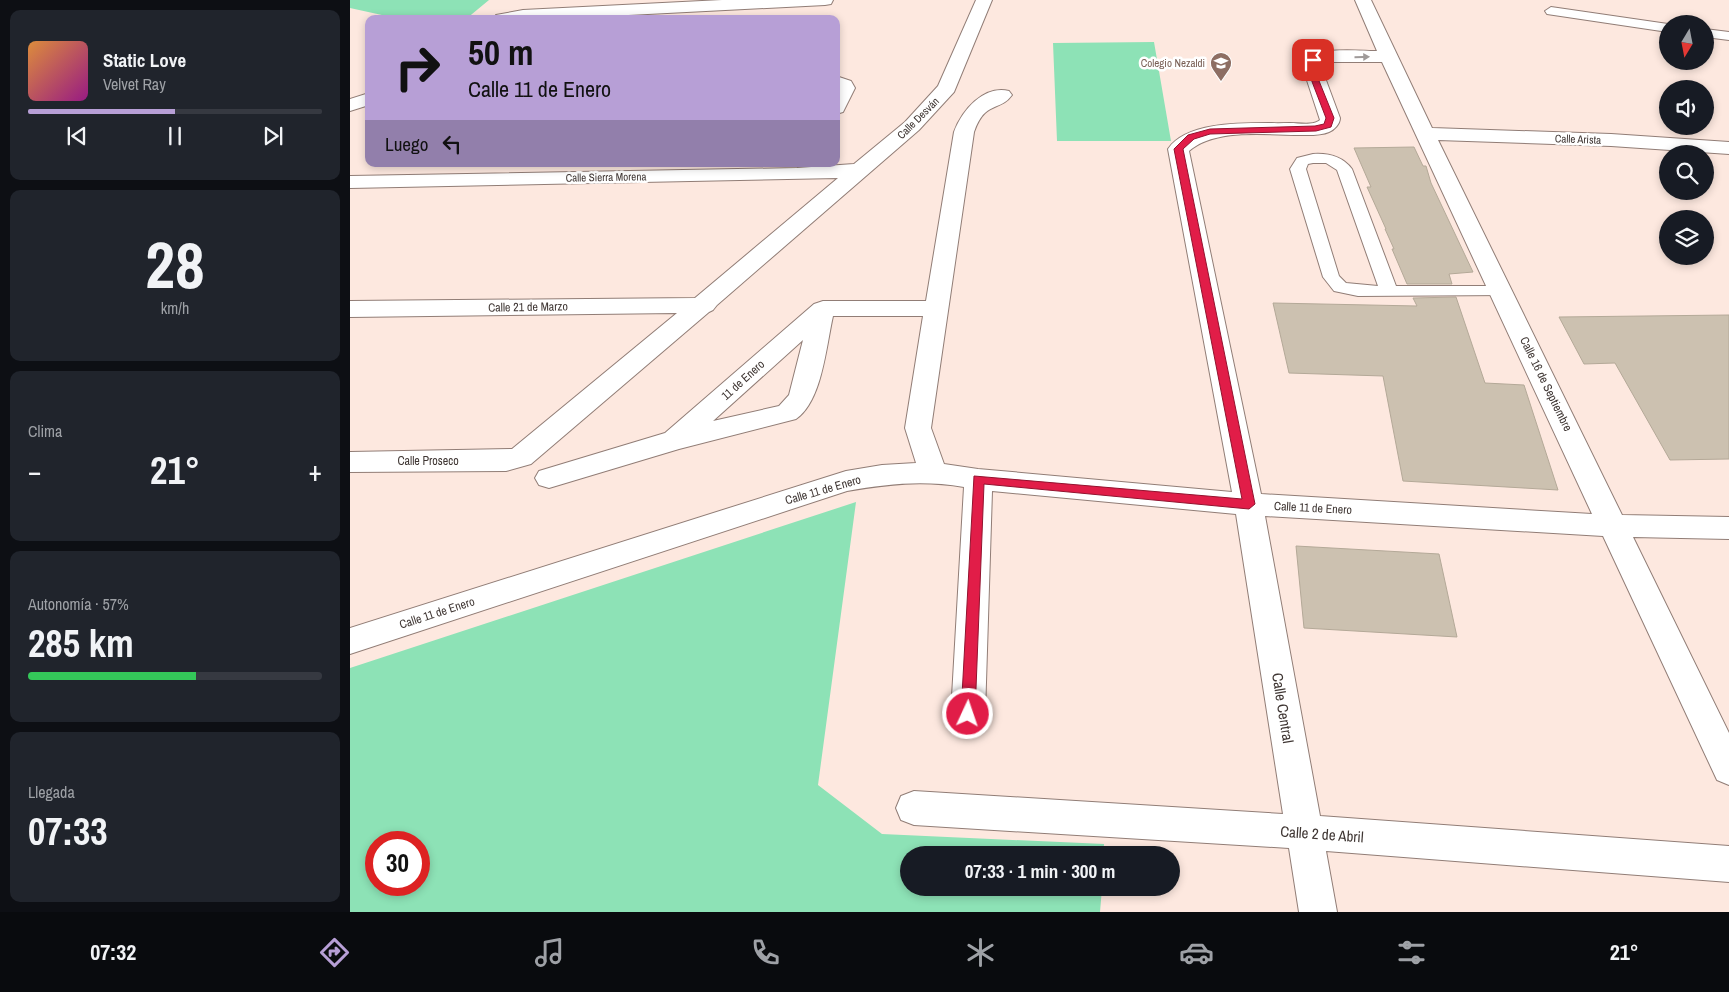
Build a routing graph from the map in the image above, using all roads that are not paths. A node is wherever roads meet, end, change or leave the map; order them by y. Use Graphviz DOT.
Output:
graph roads {
  1 [pos="825,0"];
  2 [pos="984,0"];
  3 [pos="1363,0"];
  4 [pos="1551,11"];
  5 [pos="523,15"];
  6 [pos="1659,27"];
  7 [pos="1714,34"];
  8 [pos="1729,36"];
  9 [pos="1388,56"];
  10 [pos="840,83"];
  11 [pos="1002,95"];
  12 [pos="365,100"];
  13 [pos="840,101"];
  14 [pos="350,105"];
  15 [pos="1427,134"];
  16 [pos="1729,148"];
  17 [pos="365,165"];
  18 [pos="800,169"];
  19 [pos="862,170"];
  20 [pos="350,182"];
  21 [pos="1389,291"];
  22 [pos="1502,292"];
  23 [pos="705,305"];
  24 [pos="350,308"];
  25 [pos="938,308"];
  26 [pos="823,309"];
  27 [pos="675,440"];
  28 [pos="506,461"];
  29 [pos="350,462"];
  30 [pos="933,472"];
  31 [pos="548,478"];
  32 [pos="978,479"];
  33 [pos="1249,504"];
  34 [pos="1614,526"];
  35 [pos="1729,528"];
  36 [pos="350,641"];
  37 [pos="968,714"];
  38 [pos="1729,769"];
  39 [pos="914,808"];
  40 [pos="1304,832"];
  41 [pos="1729,864"];
  42 [pos="1318,912"];
  1 -- 5 [label="street"];
  2 -- 19 [label="street, Calle Desván"];
  3 -- 9 [label="street, Calle 16 de Septiembre"];
  4 -- 6 [label="lane"];
  7 -- 8 [label="lane"];
  9 -- 15 [label="street, Calle 16 de Septiembre"];
  33 -- 9 [label="street, Calle Central, one-way"];
  10 -- 13 [label="street"];
  11 -- 25 [label="street"];
  12 -- 14 [label="street"];
  15 -- 16 [label="street, Calle Arista"];
  15 -- 22 [label="street, Calle 16 de Septiembre"];
  17 -- 20 [label="street"];
  18 -- 19 [label="street, Calle Sierra Morena"];
  18 -- 20 [label="street, Calle Sierra Morena"];
  19 -- 23 [label="street, Calle Desván"];
  21 -- 21 [label="lane"];
  21 -- 22 [label="lane"];
  22 -- 34 [label="street, Calle 16 de Septiembre"];
  23 -- 24 [label="street, Calle 21 de Marzo"];
  23 -- 28 [label="street, Calle Desván"];
  25 -- 26 [label="street"];
  25 -- 30 [label="street"];
  26 -- 27 [label="street, 11 de Enero"];
  26 -- 27 [label="street"];
  27 -- 31 [label="street, 11 de Enero"];
  28 -- 29 [label="street, Calle Proseco"];
  30 -- 32 [label="street, Calle 11 de Enero"];
  30 -- 36 [label="street, Calle 11 de Enero"];
  32 -- 33 [label="street, Calle 11 de Enero"];
  32 -- 37 [label="street"];
  33 -- 34 [label="street, Calle 11 de Enero"];
  33 -- 40 [label="street, Calle Central"];
  34 -- 35 [label="street, Calle 11 de Enero"];
  34 -- 38 [label="street, Calle 16 de Septiembre"];
  39 -- 40 [label="street, Calle 2 de Abril"];
  40 -- 41 [label="street, Calle 2 de Abril"];
  40 -- 42 [label="street, Calle Central"];
}
